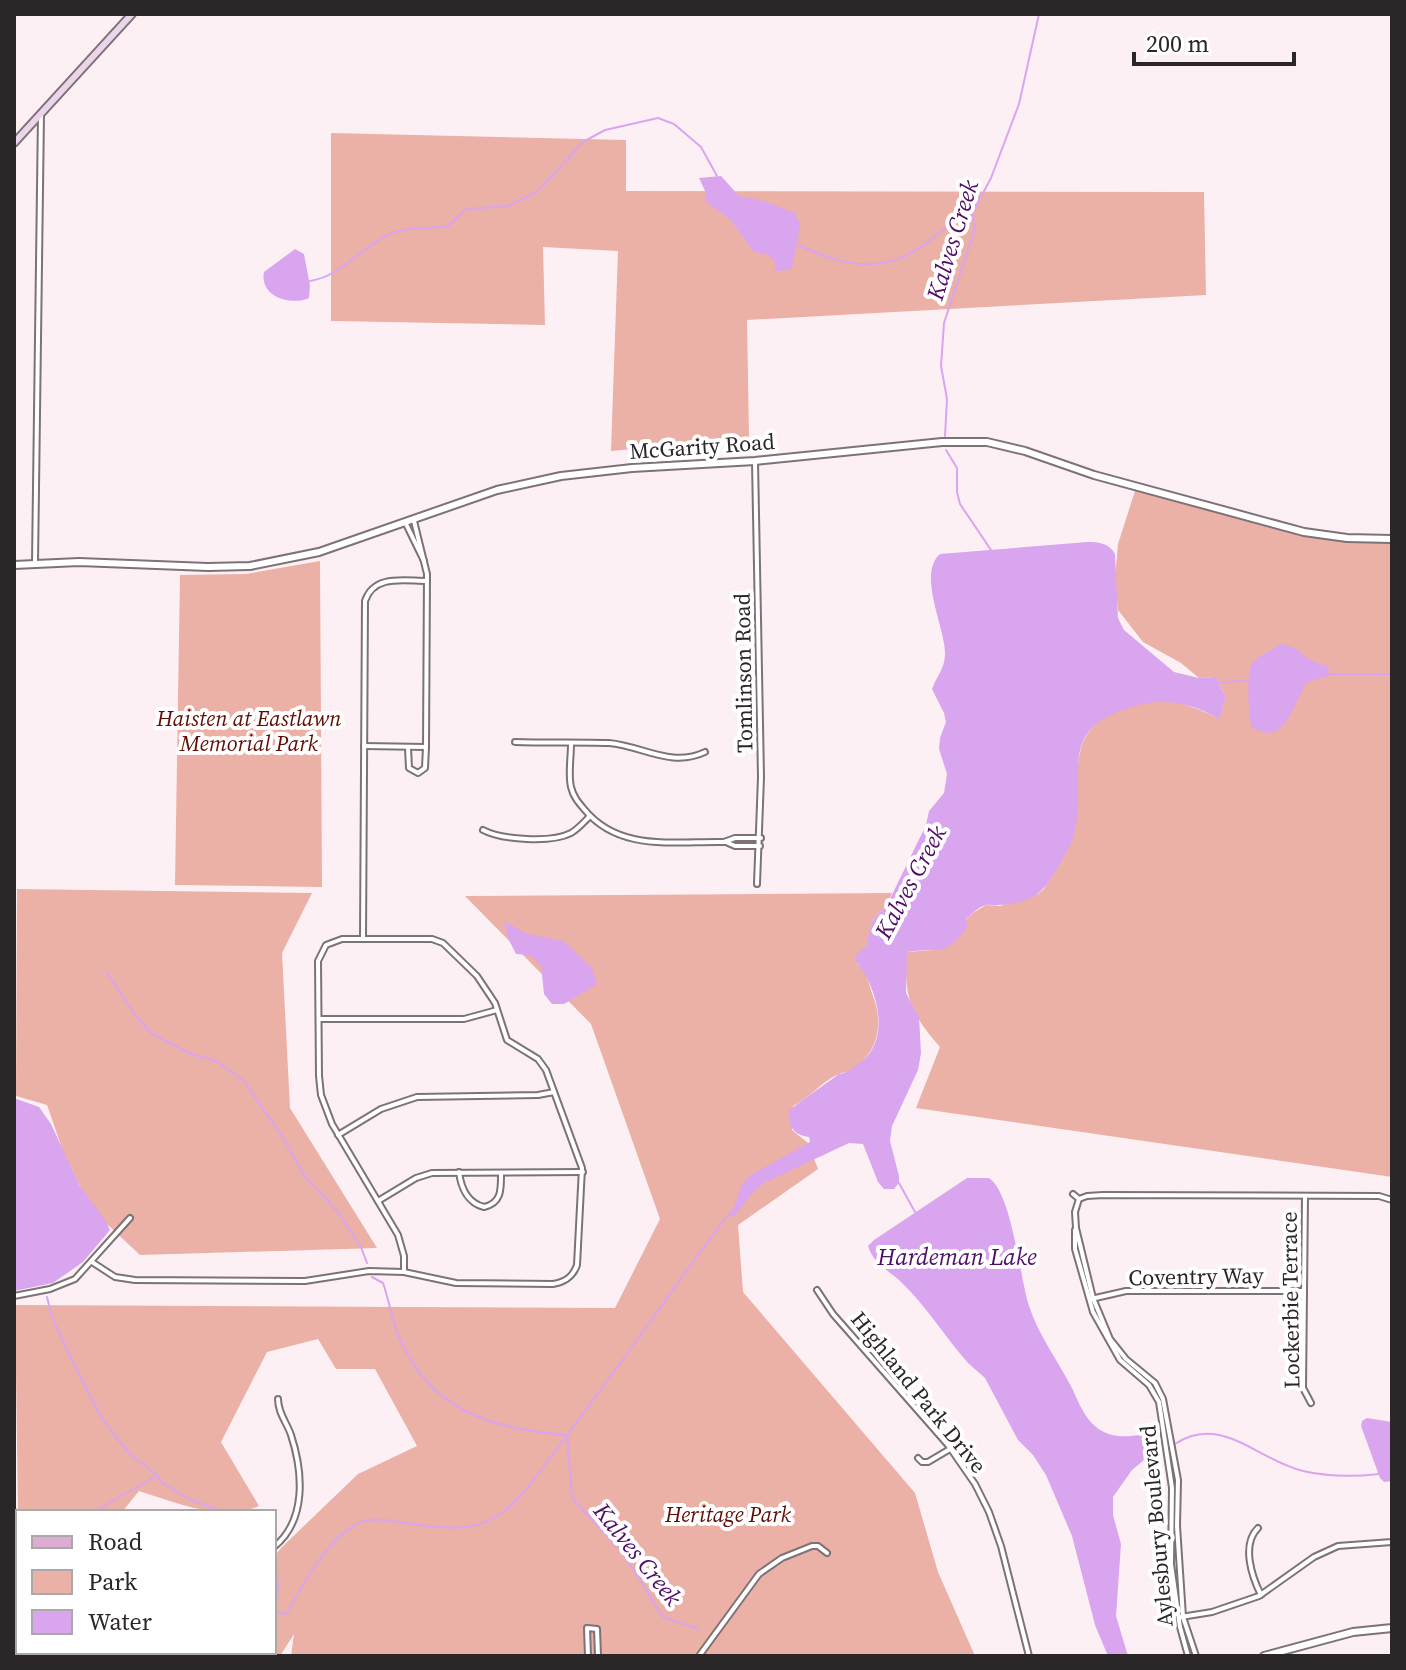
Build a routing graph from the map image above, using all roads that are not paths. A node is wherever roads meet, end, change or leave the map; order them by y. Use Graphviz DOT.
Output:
graph roads {
  1 [pos="132,14"];
  2 [pos="41,112"];
  3 [pos="16,138"];
  4 [pos="755,461"];
  5 [pos="414,521"];
  6 [pos="406,524"];
  7 [pos="1392,539"];
  8 [pos="35,563"];
  9 [pos="425,563"];
  10 [pos="14,565"];
  11 [pos="427,581"];
  12 [pos="515,742"];
  13 [pos="571,744"];
  14 [pos="364,746"];
  15 [pos="408,747"];
  16 [pos="426,747"];
  17 [pos="705,752"];
  18 [pos="590,816"];
  19 [pos="483,830"];
  20 [pos="761,838"];
  21 [pos="724,842"];
  22 [pos="760,846"];
  23 [pos="757,884"];
  24 [pos="363,939"];
  25 [pos="497,1010"];
  26 [pos="319,1019"];
  27 [pos="554,1092"];
  28 [pos="338,1135"];
  29 [pos="459,1172"];
  30 [pos="501,1172"];
  31 [pos="583,1172"];
  32 [pos="1073,1194"];
  33 [pos="1305,1196"];
  34 [pos="1079,1199"];
  35 [pos="1392,1200"];
  36 [pos="378,1201"];
  37 [pos="130,1218"];
  38 [pos="92,1262"];
  39 [pos="404,1272"];
  40 [pos="817,1290"];
  41 [pos="1304,1291"];
  42 [pos="14,1296"];
  43 [pos="1091,1299"];
  44 [pos="278,1399"];
  45 [pos="1311,1403"];
  46 [pos="950,1449"];
  47 [pos="918,1458"];
  48 [pos="1258,1528"];
  49 [pos="1392,1542"];
  50 [pos="276,1545"];
  51 [pos="827,1553"];
  52 [pos="1261,1595"];
  53 [pos="1181,1617"];
  54 [pos="587,1621"];
  55 [pos="587,1628"];
  56 [pos="1392,1628"];
  57 [pos="588,1656"];
  58 [pos="598,1656"];
  59 [pos="699,1656"];
  60 [pos="1029,1656"];
  61 [pos="1188,1656"];
  62 [pos="1196,1656"];
  63 [pos="1264,1656"];
  1 -- 2 [label="main road"];
  2 -- 3 [label="main road"];
  2 -- 8 [label="street"];
  4 -- 5 [label="street, McGarity Road"];
  4 -- 7 [label="street, McGarity Road"];
  4 -- 20 [label="street, Tomlinson Road"];
  5 -- 6 [label="street, McGarity Road"];
  5 -- 9 [label="street"];
  6 -- 8 [label="street, McGarity Road"];
  6 -- 9 [label="street"];
  8 -- 10 [label="street, McGarity Road"];
  9 -- 11 [label="street"];
  11 -- 14 [label="street"];
  11 -- 16 [label="street"];
  12 -- 13 [label="street"];
  13 -- 17 [label="street"];
  13 -- 18 [label="street"];
  14 -- 15 [label="street"];
  14 -- 24 [label="street"];
  15 -- 16 [label="street"];
  15 -- 16 [label="street"];
  18 -- 19 [label="street"];
  18 -- 21 [label="street"];
  20 -- 21 [label="street"];
  20 -- 22 [label="street, Tomlinson Road"];
  21 -- 22 [label="street"];
  22 -- 23 [label="street, Tomlinson Road"];
  24 -- 25 [label="street"];
  24 -- 26 [label="street"];
  25 -- 26 [label="street"];
  25 -- 27 [label="street"];
  26 -- 28 [label="street"];
  27 -- 28 [label="street"];
  27 -- 31 [label="street"];
  28 -- 36 [label="street"];
  29 -- 30 [label="street"];
  29 -- 30 [label="street"];
  29 -- 36 [label="street"];
  30 -- 31 [label="street"];
  31 -- 39 [label="street"];
  32 -- 34 [label="street"];
  33 -- 34 [label="street"];
  33 -- 35 [label="street"];
  33 -- 41 [label="street, Lockerbie Terrace"];
  34 -- 43 [label="street, Aylesbury Boulevard"];
  36 -- 39 [label="street"];
  37 -- 38 [label="street"];
  38 -- 39 [label="street"];
  38 -- 42 [label="street"];
  40 -- 46 [label="street, Highland Park Drive"];
  41 -- 43 [label="street, Coventry Way"];
  41 -- 45 [label="street, Lockerbie Terrace"];
  43 -- 53 [label="street, Aylesbury Boulevard"];
  44 -- 50 [label="street"];
  46 -- 47 [label="street"];
  46 -- 60 [label="street, Highland Park Drive"];
  48 -- 52 [label="street"];
  49 -- 52 [label="street"];
  51 -- 59 [label="street"];
  52 -- 53 [label="street"];
  53 -- 61 [label="street, Aylesbury Boulevard"];
  53 -- 62 [label="street, Aylesbury Boulevard"];
  54 -- 55 [label="street"];
  55 -- 57 [label="street"];
  55 -- 58 [label="street"];
  56 -- 63 [label="street"];
}
